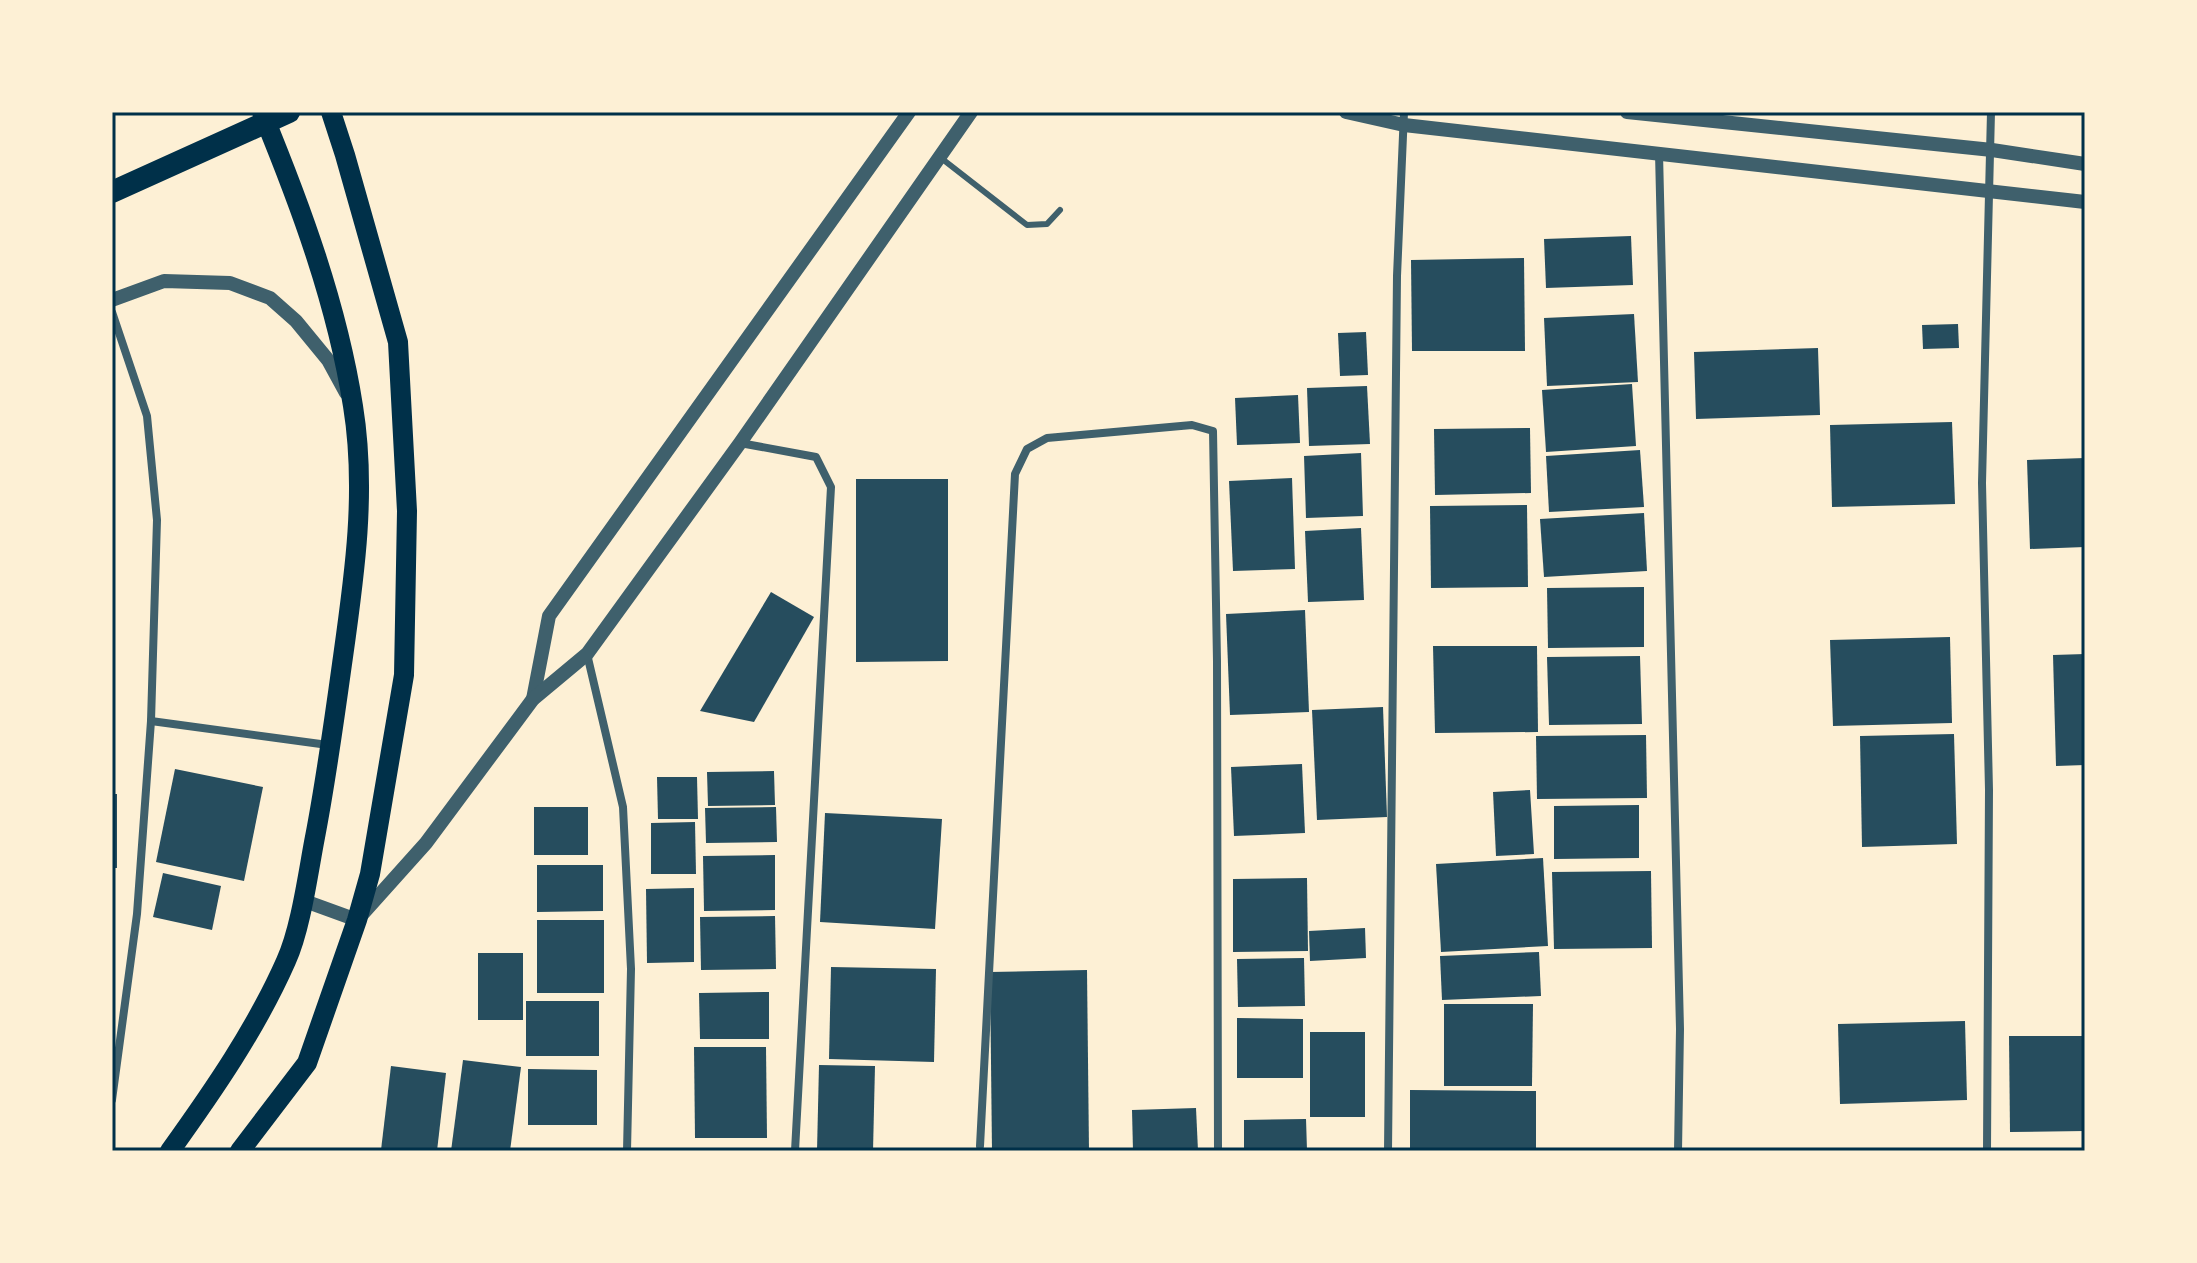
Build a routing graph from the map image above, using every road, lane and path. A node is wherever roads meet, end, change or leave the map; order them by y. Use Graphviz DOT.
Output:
graph roads {
  1 [pos="262,112"];
  2 [pos="289,112"];
  3 [pos="331,112"];
  4 [pos="909,112"];
  5 [pos="971,112"];
  6 [pos="1346,112"];
  7 [pos="1627,112"];
  8 [pos="1991,112"];
  9 [pos="1404,118"];
  10 [pos="1992,150"];
  11 [pos="1659,152"];
  12 [pos="939,156"];
  13 [pos="2085,164"];
  14 [pos="1991,191"];
  15 [pos="112,192"];
  16 [pos="2085,202"];
  17 [pos="1060,210"];
  18 [pos="112,300"];
  19 [pos="112,312"];
  20 [pos="354,407"];
  21 [pos="740,443"];
  22 [pos="587,654"];
  23 [pos="533,699"];
  24 [pos="151,721"];
  25 [pos="333,745"];
  26 [pos="302,900"];
  27 [pos="357,920"];
  28 [pos="112,1100"];
  29 [pos="980,1146"];
  30 [pos="170,1151"];
  31 [pos="240,1151"];
  32 [pos="627,1151"];
  33 [pos="795,1151"];
  34 [pos="1218,1151"];
  35 [pos="1388,1151"];
  36 [pos="1678,1151"];
  37 [pos="1987,1151"];
  1 -- 20 [label="main road"];
  2 -- 15 [label="highway"];
  3 -- 27 [label="main road"];
  4 -- 23 [label="street"];
  5 -- 12 [label="street"];
  6 -- 9 [label="street"];
  7 -- 10 [label="street"];
  8 -- 10 [label="street"];
  9 -- 11 [label="street"];
  9 -- 35 [label="street"];
  10 -- 13 [label="street"];
  10 -- 14 [label="street"];
  11 -- 14 [label="street"];
  11 -- 36 [label="street"];
  12 -- 17 [label="lane"];
  12 -- 21 [label="street"];
  14 -- 16 [label="street"];
  14 -- 37 [label="street"];
  18 -- 20 [label="street"];
  19 -- 24 [label="street"];
  20 -- 25 [label="main road"];
  21 -- 22 [label="street"];
  21 -- 33 [label="street"];
  22 -- 23 [label="street"];
  22 -- 32 [label="street"];
  23 -- 27 [label="street"];
  24 -- 25 [label="street"];
  24 -- 28 [label="street"];
  25 -- 26 [label="main road"];
  26 -- 27 [label="street"];
  26 -- 30 [label="main road"];
  27 -- 31 [label="main road"];
  29 -- 34 [label="street"];
}
